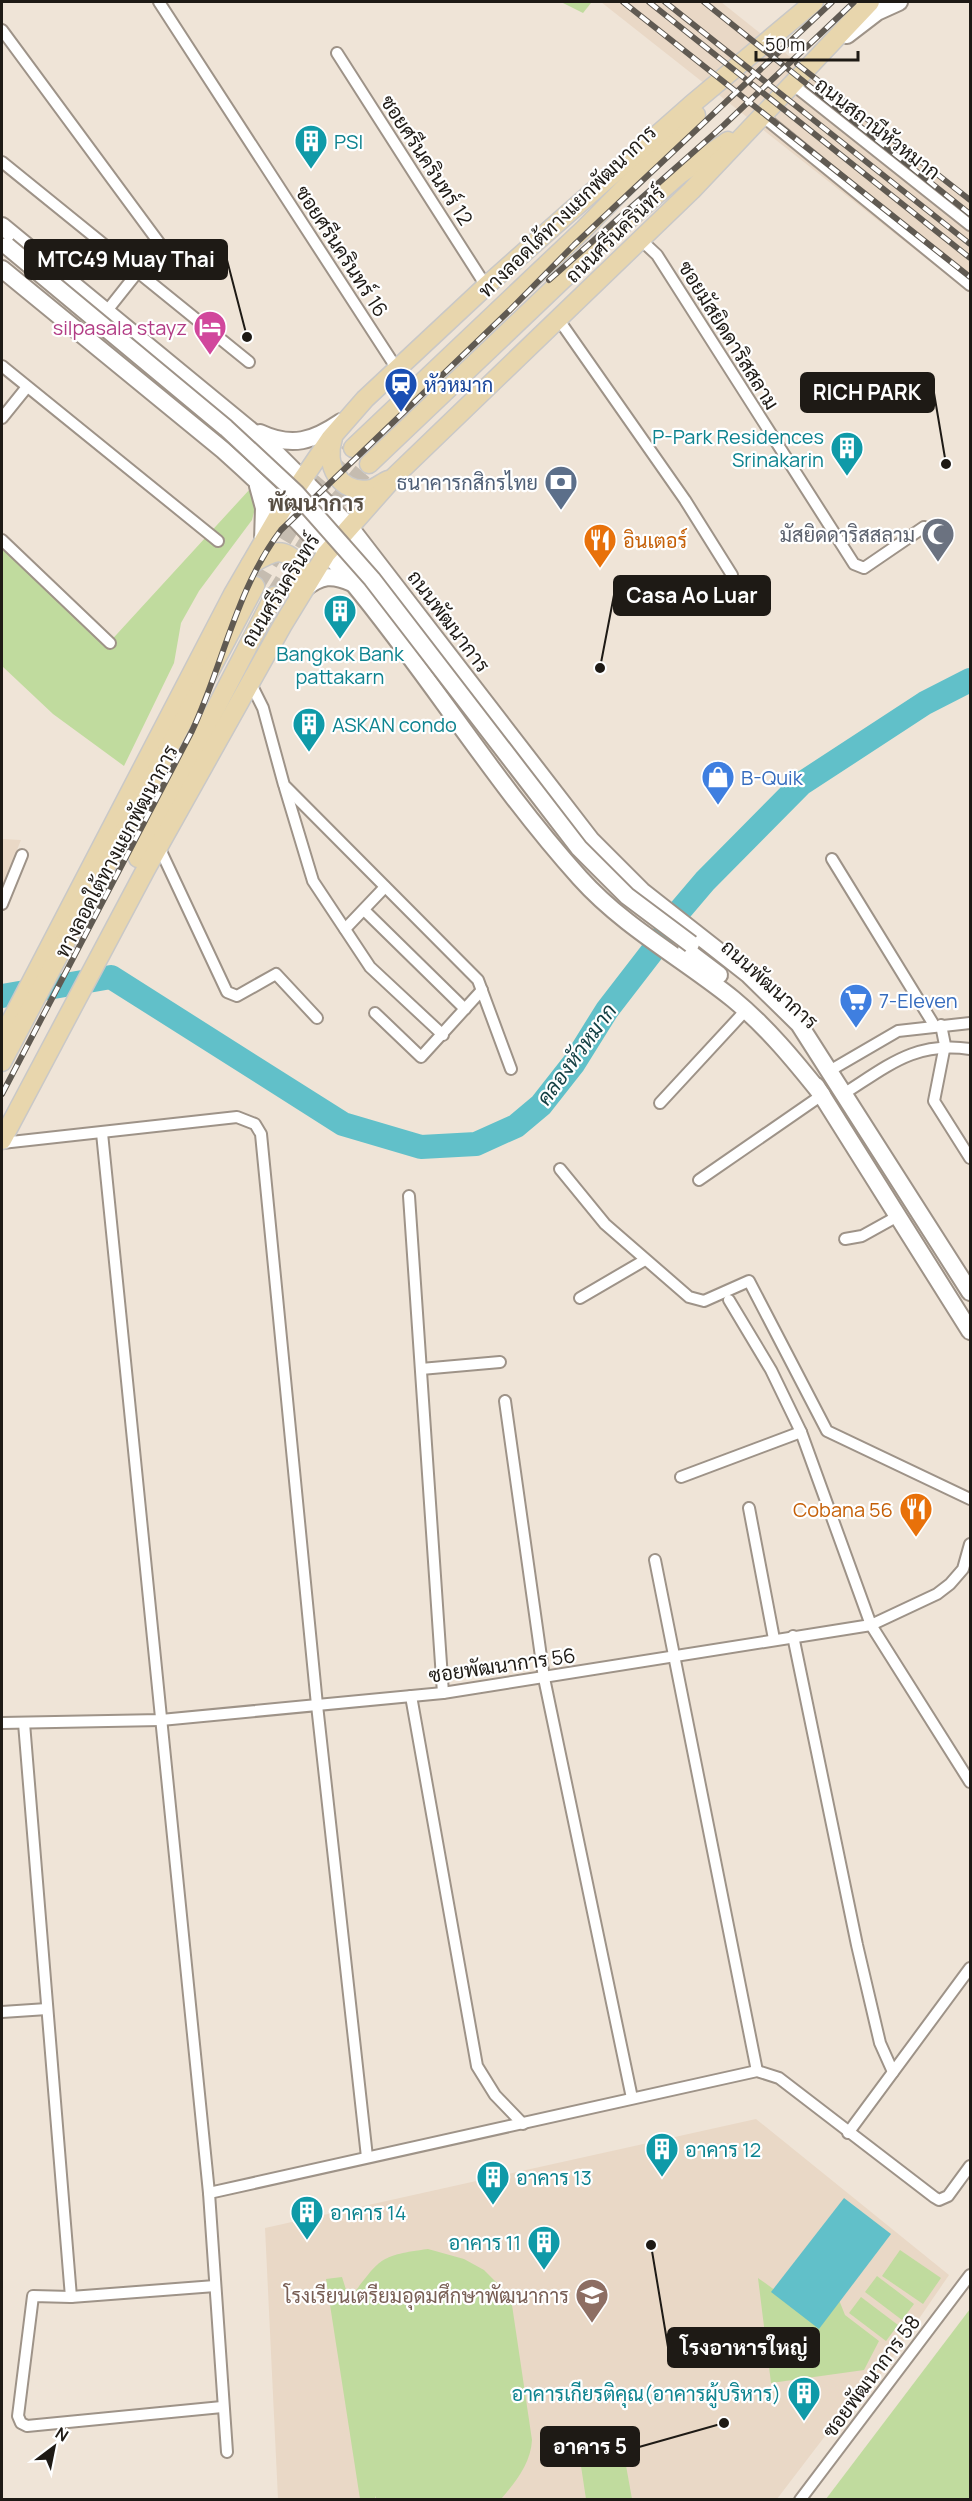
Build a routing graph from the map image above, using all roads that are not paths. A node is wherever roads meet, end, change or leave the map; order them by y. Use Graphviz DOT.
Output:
graph roads {
  1 [pos="159,2"];
  2 [pos="807,2"];
  3 [pos="870,2"];
  4 [pos="899,2"];
  5 [pos="2,30"];
  6 [pos="337,53"];
  7 [pos="811,61"];
  8 [pos="790,83"];
  9 [pos="756,120"];
  10 [pos="2,162"];
  11 [pos="970,225"];
  12 [pos="2,226"];
  13 [pos="640,239"];
  14 [pos="3,248"];
  15 [pos="2,269"];
  16 [pos="139,273"];
  17 [pos="970,285"];
  18 [pos="486,286"];
  19 [pos="106,312"];
  20 [pos="559,320"];
  21 [pos="249,362"];
  22 [pos="2,366"];
  23 [pos="397,369"];
  24 [pos="178,371"];
  25 [pos="27,387"];
  26 [pos="160,399"];
  27 [pos="2,418"];
  28 [pos="341,424"];
  29 [pos="246,426"];
  30 [pos="353,448"];
  31 [pos="369,464"];
  32 [pos="395,476"];
  33 [pos="302,477"];
  34 [pos="257,482"];
  35 [pos="283,508"];
  36 [pos="349,526"];
  37 [pos="924,527"];
  38 [pos="2,540"];
  39 [pos="263,541"];
  40 [pos="218,542"];
  41 [pos="326,554"];
  42 [pos="249,566"];
  43 [pos="732,575"];
  44 [pos="352,583"];
  45 [pos="255,586"];
  46 [pos="300,594"];
  47 [pos="274,596"];
  48 [pos="425,624"];
  49 [pos="110,643"];
  50 [pos="401,646"];
  51 [pos="250,682"];
  52 [pos="284,785"];
  53 [pos="159,847"];
  54 [pos="22,855"];
  55 [pos="832,859"];
  56 [pos="385,886"];
  57 [pos="2,904"];
  58 [pos="364,910"];
  59 [pos="345,930"];
  60 [pos="103,938"];
  61 [pos="59,943"];
  62 [pos="683,950"];
  63 [pos="482,990"];
  64 [pos="465,1010"];
  65 [pos="746,1010"];
  66 [pos="375,1013"];
  67 [pos="21,1015"];
  68 [pos="316,1018"];
  69 [pos="970,1023"];
  70 [pos="938,1025"];
  71 [pos="443,1035"];
  72 [pos="2,1038"];
  73 [pos="945,1046"];
  74 [pos="970,1049"];
  75 [pos="2,1062"];
  76 [pos="511,1069"];
  77 [pos="831,1070"];
  78 [pos="845,1093"];
  79 [pos="822,1095"];
  80 [pos="660,1103"];
  81 [pos="102,1133"];
  82 [pos="3,1137"];
  83 [pos="970,1158"];
  84 [pos="560,1169"];
  85 [pos="699,1180"];
  86 [pos="409,1196"];
  87 [pos="898,1216"];
  88 [pos="845,1239"];
  89 [pos="645,1260"];
  90 [pos="970,1292"];
  91 [pos="580,1298"];
  92 [pos="729,1300"];
  93 [pos="970,1331"];
  94 [pos="500,1362"];
  95 [pos="421,1369"];
  96 [pos="505,1401"];
  97 [pos="801,1432"];
  98 [pos="681,1477"];
  99 [pos="970,1499"];
  100 [pos="749,1508"];
  101 [pos="970,1544"];
  102 [pos="655,1560"];
  103 [pos="871,1625"];
  104 [pos="794,1636"];
  105 [pos="774,1640"];
  106 [pos="674,1658"];
  107 [pos="544,1678"];
  108 [pos="443,1693"];
  109 [pos="411,1696"];
  110 [pos="317,1705"];
  111 [pos="161,1720"];
  112 [pos="2,1723"];
  113 [pos="24,1723"];
  114 [pos="970,1782"];
  115 [pos="970,1968"];
  116 [pos="47,2009"];
  117 [pos="2,2012"];
  118 [pos="757,2071"];
  119 [pos="893,2072"];
  120 [pos="632,2098"];
  121 [pos="523,2124"];
  122 [pos="848,2133"];
  123 [pos="366,2157"];
  124 [pos="970,2166"];
  125 [pos="209,2193"];
  126 [pos="970,2275"];
  127 [pos="215,2286"];
  128 [pos="71,2297"];
  129 [pos="222,2407"];
  130 [pos="227,2452"];
  131 [pos="800,2499"];
  1 -- 23 [label="street, ซอยศรีนครินทร์ 16"];
  2 -- 18 [label="main road, ถนนศรีนครินทร์"];
  2 -- 30 [label="main road, ทางลอดใต้ทางแยกพัฒนาการ"];
  3 -- 7 [label="main road, ถนนศรีนครินทร์"];
  4 -- 7 [label="main road"];
  5 -- 16 [label="street"];
  6 -- 18 [label="street, ซอยศรีนครินทร์ 12"];
  7 -- 8 [label="main road, ถนนศรีนครินทร์"];
  8 -- 9 [label="main road, ถนนศรีนครินทร์"];
  8 -- 11 [label="street, ถนนสถานีหัวหมาก"];
  9 -- 13 [label="main road, ถนนศรีนครินทร์"];
  9 -- 17 [label="street"];
  9 -- 31 [label="main road"];
  10 -- 16 [label="street"];
  12 -- 19 [label="main road, ถนนพัฒนาการ"];
  13 -- 20 [label="main road, ถนนศรีนครินทร์"];
  13 -- 37 [label="street, ซอยมัสยิดดาริสสลาม"];
  14 -- 62 [label="main road, ถนนพัฒนาการ"];
  15 -- 26 [label="main road, ถนนพัฒนาการ"];
  16 -- 19 [label="street"];
  16 -- 21 [label="street"];
  18 -- 23 [label="main road, ถนนศรีนครินทร์"];
  19 -- 24 [label="main road, ถนนพัฒนาการ"];
  20 -- 32 [label="main road, ถนนศรีนครินทร์"];
  20 -- 43 [label="street"];
  22 -- 25 [label="street"];
  23 -- 28 [label="main road, ถนนศรีนครินทร์"];
  24 -- 26 [label="main road"];
  24 -- 29 [label="main road, ถนนพัฒนาการ"];
  25 -- 27 [label="street"];
  25 -- 40 [label="street"];
  26 -- 34 [label="main road, ถนนพัฒนาการ"];
  28 -- 29 [label="main road"];
  28 -- 32 [label="main road"];
  28 -- 33 [label="main road, ถนนศรีนครินทร์"];
  29 -- 33 [label="main road, ถนนพัฒนาการ"];
  32 -- 36 [label="main road, ถนนศรีนครินทร์"];
  33 -- 35 [label="main road, ถนนศรีนครินทร์"];
  33 -- 36 [label="main road, ถนนพัฒนาการ"];
  34 -- 35 [label="main road, ถนนพัฒนาการ"];
  34 -- 39 [label="main road"];
  35 -- 39 [label="main road, ถนนศรีนครินทร์"];
  35 -- 41 [label="main road, ถนนพัฒนาการ"];
  36 -- 41 [label="main road, ถนนศรีนครินทร์"];
  36 -- 48 [label="main road, ถนนพัฒนาการ"];
  38 -- 49 [label="street"];
  39 -- 42 [label="main road, ถนนศรีนครินทร์"];
  41 -- 44 [label="main road, ถนนพัฒนาการ"];
  41 -- 46 [label="main road, ถนนศรีนครินทร์"];
  42 -- 46 [label="main road"];
  42 -- 61 [label="main road, ถนนศรีนครินทร์"];
  44 -- 46 [label="main road"];
  44 -- 50 [label="main road, ถนนพัฒนาการ"];
  45 -- 61 [label="main road, ทางลอดใต้ทางแยกพัฒนาการ"];
  46 -- 51 [label="main road, ถนนศรีนครินทร์"];
  47 -- 60 [label="main road, ทางลอดใต้ทางแยกพัฒนาการ"];
  48 -- 50 [label="main road"];
  48 -- 77 [label="main road, ถนนพัฒนาการ"];
  50 -- 62 [label="main road, ถนนพัฒนาการ"];
  51 -- 52 [label="street"];
  51 -- 53 [label="main road, ถนนศรีนครินทร์"];
  52 -- 56 [label="street"];
  52 -- 59 [label="street"];
  53 -- 60 [label="main road, ถนนศรีนครินทร์"];
  53 -- 68 [label="street"];
  54 -- 57 [label="street"];
  55 -- 70 [label="street"];
  56 -- 58 [label="street"];
  56 -- 63 [label="street"];
  58 -- 59 [label="street"];
  58 -- 64 [label="street"];
  59 -- 71 [label="street"];
  60 -- 82 [label="main road, ถนนศรีนครินทร์"];
  61 -- 67 [label="main road, ถนนศรีนครินทร์"];
  62 -- 65 [label="main road, ถนนพัฒนาการ"];
  62 -- 77 [label="main road, ถนนพัฒนาการ"];
  62 -- 79 [label="main road, ถนนพัฒนาการ"];
  63 -- 64 [label="street"];
  63 -- 76 [label="street"];
  64 -- 71 [label="street"];
  65 -- 79 [label="main road, ถนนพัฒนาการ"];
  65 -- 80 [label="street"];
  66 -- 71 [label="street"];
  67 -- 72 [label="main road, ถนนศรีนครินทร์"];
  67 -- 75 [label="main road"];
  69 -- 70 [label="street"];
  70 -- 73 [label="street"];
  70 -- 77 [label="street"];
  73 -- 74 [label="street"];
  73 -- 78 [label="street"];
  73 -- 83 [label="street"];
  77 -- 78 [label="main road, ถนนพัฒนาการ"];
  78 -- 90 [label="main road, ถนนพัฒนาการ"];
  79 -- 85 [label="street"];
  79 -- 87 [label="main road, ถนนพัฒนาการ"];
  81 -- 82 [label="street"];
  81 -- 110 [label="street"];
  81 -- 111 [label="street"];
  84 -- 89 [label="street"];
  86 -- 95 [label="street"];
  87 -- 88 [label="street"];
  87 -- 93 [label="main road, ถนนพัฒนาการ"];
  89 -- 91 [label="street"];
  89 -- 99 [label="street"];
  92 -- 97 [label="street"];
  94 -- 95 [label="street"];
  95 -- 108 [label="street"];
  96 -- 107 [label="street"];
  97 -- 98 [label="street"];
  97 -- 103 [label="street"];
  100 -- 105 [label="street"];
  101 -- 103 [label="street, ซอยพัฒนาการ 56"];
  102 -- 106 [label="street"];
  103 -- 104 [label="street, ซอยพัฒนาการ 56"];
  103 -- 114 [label="street"];
  104 -- 105 [label="street, ซอยพัฒนาการ 56"];
  104 -- 119 [label="street"];
  105 -- 106 [label="street, ซอยพัฒนาการ 56"];
  106 -- 107 [label="street, ซอยพัฒนาการ 56"];
  106 -- 118 [label="street"];
  107 -- 108 [label="street, ซอยพัฒนาการ 56"];
  107 -- 120 [label="street"];
  108 -- 109 [label="street, ซอยพัฒนาการ 56"];
  109 -- 110 [label="street, ซอยพัฒนาการ 56"];
  109 -- 121 [label="street"];
  110 -- 111 [label="street, ซอยพัฒนาการ 56"];
  110 -- 123 [label="street"];
  111 -- 113 [label="street, ซอยพัฒนาการ 56"];
  111 -- 125 [label="street"];
  112 -- 113 [label="street, ซอยพัฒนาการ 56"];
  113 -- 116 [label="street"];
  115 -- 119 [label="street"];
  116 -- 117 [label="street"];
  116 -- 128 [label="street"];
  118 -- 120 [label="street"];
  118 -- 122 [label="street"];
  119 -- 122 [label="street"];
  120 -- 121 [label="street"];
  121 -- 123 [label="street"];
  122 -- 124 [label="street"];
  123 -- 125 [label="street"];
  125 -- 127 [label="street"];
  126 -- 131 [label="street, ซอยพัฒนาการ 58"];
  127 -- 128 [label="street"];
  127 -- 129 [label="street"];
  128 -- 129 [label="street"];
  129 -- 130 [label="street"];
}
